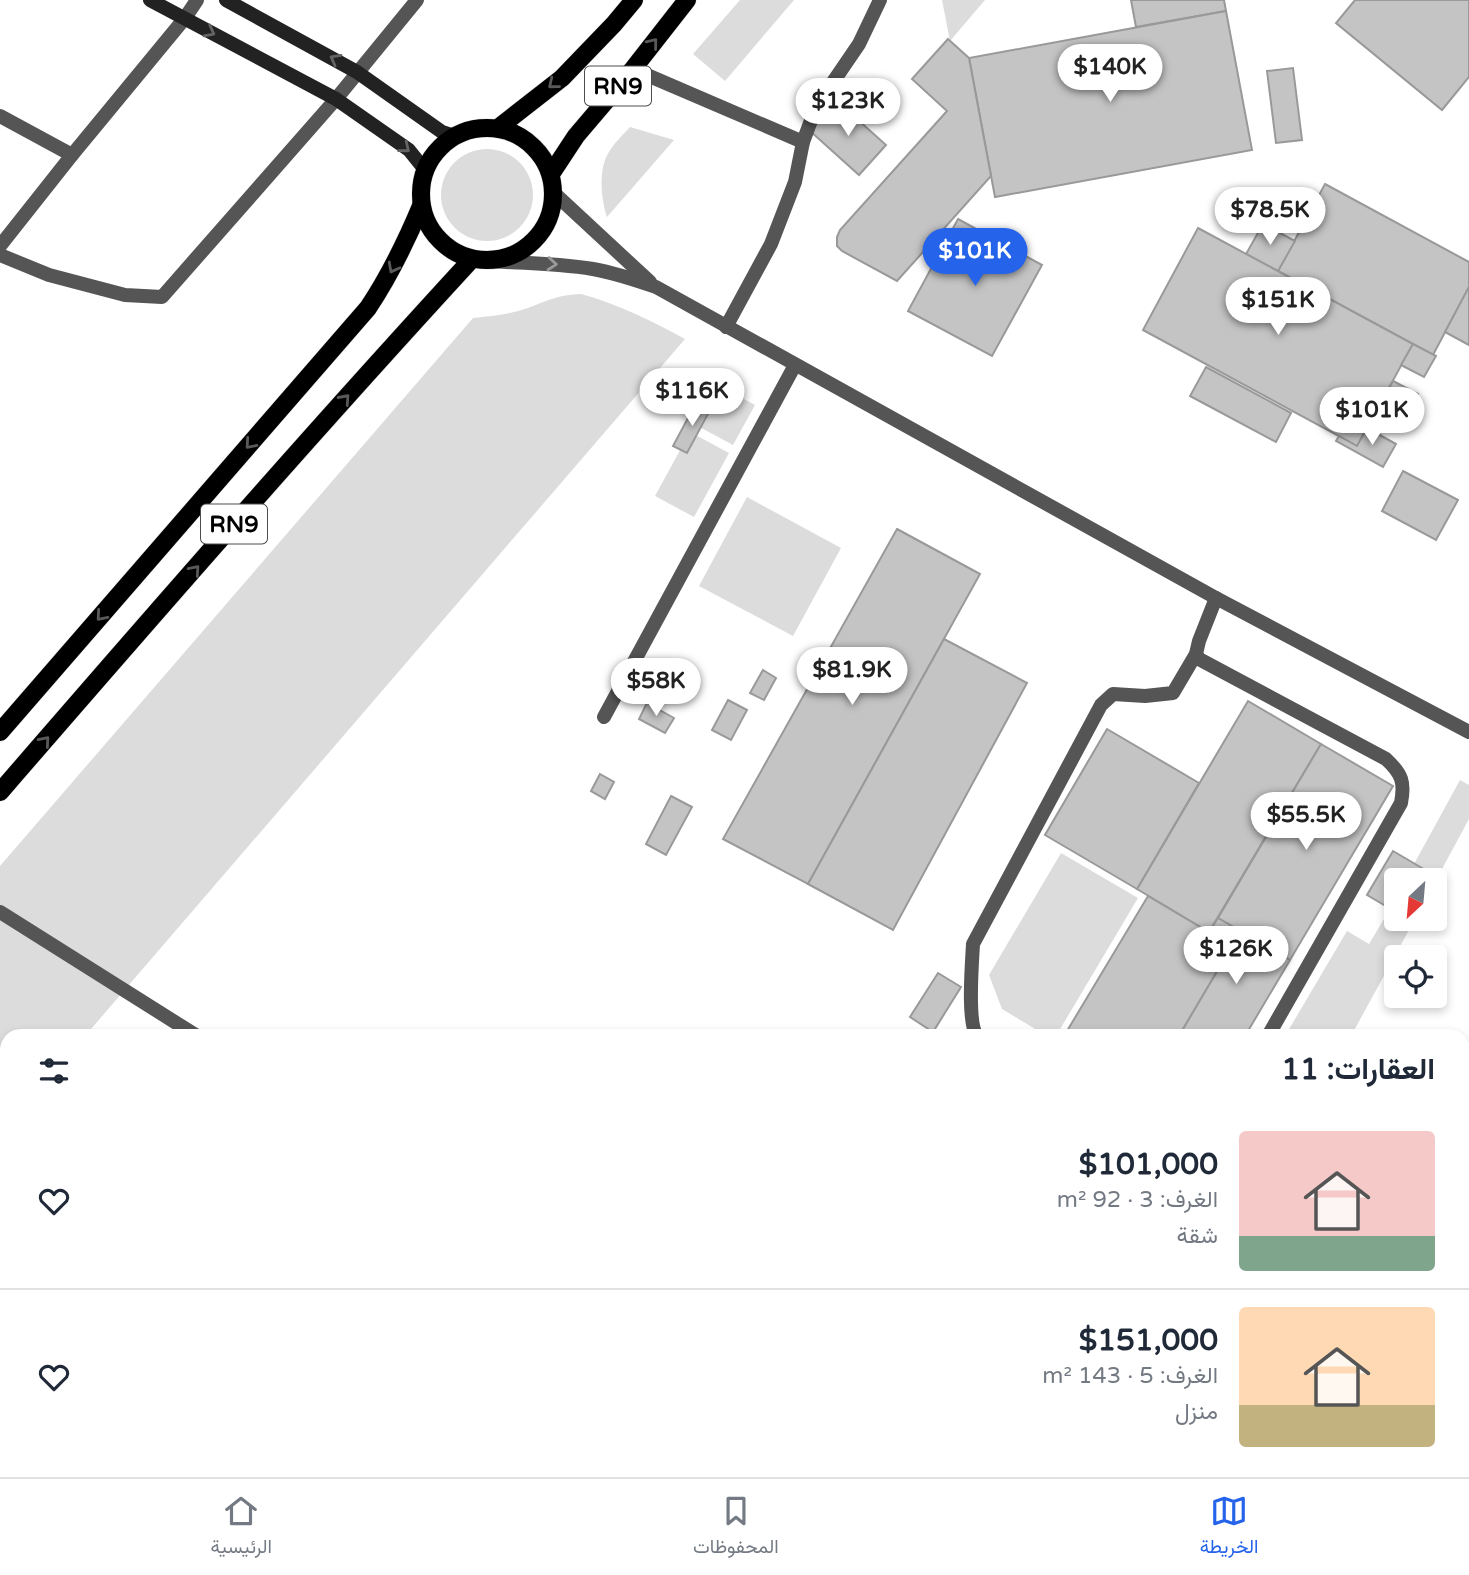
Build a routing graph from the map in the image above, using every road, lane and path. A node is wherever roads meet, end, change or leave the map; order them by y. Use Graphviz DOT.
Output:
graph roads {
  1 [pos="150,0"];
  2 [pos="197,0"];
  3 [pos="226,0"];
  4 [pos="417,0"];
  5 [pos="634,0"];
  6 [pos="688,0"];
  7 [pos="880,0"];
  8 [pos="185,18"];
  9 [pos="633,69"];
  10 [pos="357,72"];
  11 [pos="336,99"];
  12 [pos="0,116"];
  13 [pos="498,128"];
  14 [pos="454,136"];
  15 [pos="803,142"];
  16 [pos="72,155"];
  17 [pos="425,170"];
  18 [pos="551,174"];
  19 [pos="554,193"];
  20 [pos="421,206"];
  21 [pos="0,246"];
  22 [pos="0,256"];
  23 [pos="478,260"];
  24 [pos="656,288"];
  25 [pos="726,327"];
  26 [pos="795,365"];
  27 [pos="1216,598"];
  28 [pos="1196,654"];
  29 [pos="604,717"];
  30 [pos="0,732"];
  31 [pos="1469,732"];
  32 [pos="0,792"];
  33 [pos="0,912"];
  34 [pos="186,1029"];
  35 [pos="973,1029"];
  36 [pos="1272,1029"];
  1 -- 8 [label="main road"];
  2 -- 8 [label="street"];
  10 -- 3 [label="main road, one-way"];
  4 -- 10 [label="street"];
  5 -- 13 [label="main road, RN9, one-way"];
  9 -- 6 [label="main road, RN9, one-way"];
  7 -- 15 [label="street"];
  8 -- 11 [label="main road, one-way"];
  8 -- 16 [label="street"];
  9 -- 15 [label="street"];
  9 -- 18 [label="main road, RN9"];
  10 -- 11 [label="street"];
  10 -- 14 [label="main road"];
  11 -- 17 [label="main road, one-way"];
  11 -- 22 [label="street"];
  12 -- 16 [label="street"];
  13 -- 14 [label="main road"];
  13 -- 18 [label="main road"];
  14 -- 17 [label="main road"];
  15 -- 25 [label="street"];
  16 -- 21 [label="street"];
  17 -- 20 [label="main road, RN9"];
  18 -- 19 [label="main road"];
  19 -- 23 [label="main road"];
  19 -- 24 [label="street"];
  20 -- 23 [label="main road"];
  20 -- 30 [label="main road, RN9, one-way"];
  23 -- 24 [label="street, one-way"];
  32 -- 23 [label="main road, RN9, one-way"];
  24 -- 25 [label="street"];
  25 -- 26 [label="street"];
  26 -- 27 [label="street"];
  26 -- 29 [label="street"];
  27 -- 28 [label="street"];
  27 -- 31 [label="street"];
  28 -- 35 [label="street"];
  28 -- 36 [label="street"];
  33 -- 34 [label="street"];
}
